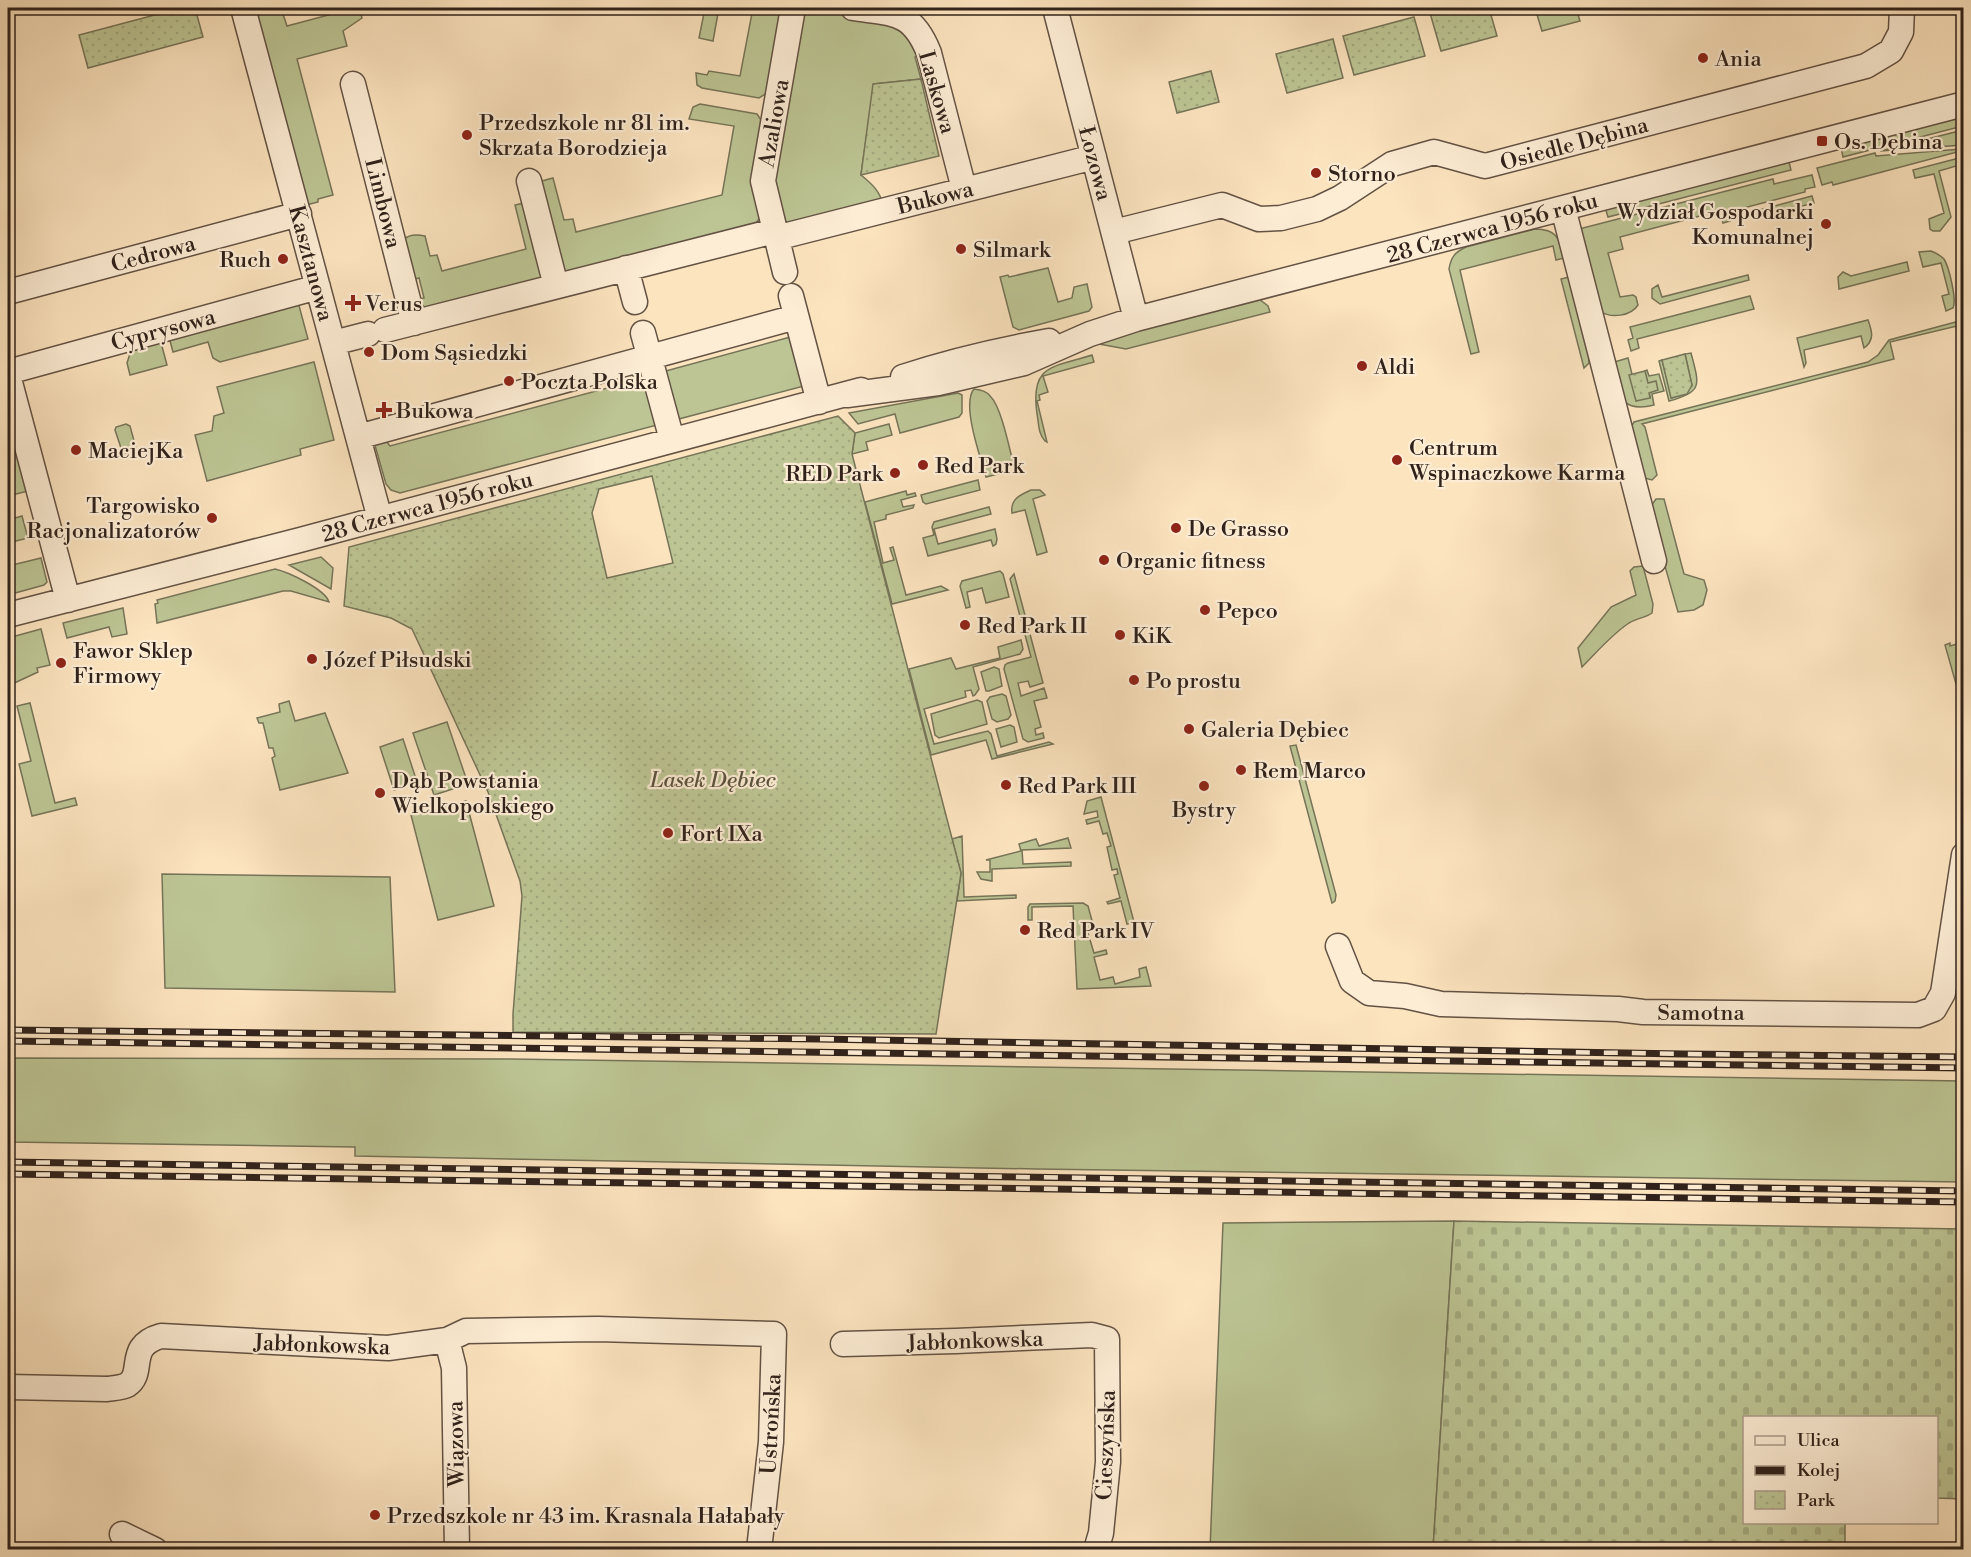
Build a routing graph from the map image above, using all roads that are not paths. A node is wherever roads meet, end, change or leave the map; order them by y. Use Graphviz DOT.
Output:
graph roads {
  1 [pos="243,8"];
  2 [pos="793,8"];
  3 [pos="853,8"];
  4 [pos="1055,8"];
  5 [pos="1902,8"];
  6 [pos="353,84"];
  7 [pos="1964,104"];
  8 [pos="1094,157"];
  9 [pos="529,181"];
  10 [pos="964,189"];
  11 [pos="1563,208"];
  12 [pos="298,214"];
  13 [pos="1114,232"];
  14 [pos="775,234"];
  15 [pos="626,268"];
  16 [pos="785,272"];
  17 [pos="556,286"];
  18 [pos="318,287"];
  19 [pos="8,292"];
  20 [pos="635,302"];
  21 [pos="1136,319"];
  22 [pos="414,323"];
  23 [pos="643,333"];
  24 [pos="333,343"];
  25 [pos="649,357"];
  26 [pos="8,374"];
  27 [pos="819,402"];
  28 [pos="358,437"];
  29 [pos="672,441"];
  30 [pos="380,519"];
  31 [pos="1654,561"];
  32 [pos="68,600"];
  33 [pos="8,615"];
  34 [pos="1964,855"];
  35 [pos="1338,946"];
  36 [pos="774,1334"];
  37 [pos="1107,1339"];
  38 [pos="447,1340"];
  39 [pos="843,1344"];
  40 [pos="8,1387"];
  41 [pos="122,1534"];
  42 [pos="155,1550"];
  43 [pos="457,1550"];
  44 [pos="759,1550"];
  45 [pos="1096,1550"];
  1 -- 12 [label="street, Kasztanowa"];
  2 -- 14 [label="street, Azaliowa"];
  3 -- 10 [label="street, Laskowa"];
  4 -- 8 [label="street, Łozowa"];
  5 -- 13 [label="street, Osiedle Dębina"];
  6 -- 22 [label="street, Limbowa"];
  7 -- 11 [label="street, 28 Czerwca 1956 roku"];
  8 -- 10 [label="street, Bukowa"];
  8 -- 13 [label="street, Łozowa"];
  9 -- 17 [label="street"];
  10 -- 14 [label="street, Bukowa"];
  11 -- 21 [label="street, 28 Czerwca 1956 roku"];
  11 -- 31 [label="street"];
  12 -- 18 [label="street, Kasztanowa"];
  12 -- 19 [label="street, Cedrowa"];
  13 -- 21 [label="street, Łozowa"];
  14 -- 15 [label="street, Bukowa"];
  14 -- 16 [label="street, Azaliowa"];
  15 -- 17 [label="street, Bukowa"];
  15 -- 20 [label="street"];
  17 -- 22 [label="street, Bukowa"];
  18 -- 24 [label="street, Kasztanowa"];
  18 -- 26 [label="street, Cyprysowa"];
  21 -- 27 [label="street, 28 Czerwca 1956 roku"];
  22 -- 24 [label="street, Bukowa"];
  23 -- 25 [label="street"];
  24 -- 28 [label="street, Kasztanowa"];
  25 -- 27 [label="street"];
  25 -- 28 [label="street"];
  25 -- 29 [label="street"];
  26 -- 32 [label="street"];
  27 -- 29 [label="street, 28 Czerwca 1956 roku"];
  28 -- 30 [label="street, Kasztanowa"];
  29 -- 30 [label="street, 28 Czerwca 1956 roku"];
  30 -- 32 [label="street, 28 Czerwca 1956 roku"];
  32 -- 33 [label="street, 28 Czerwca 1956 roku"];
  34 -- 35 [label="street, Samotna"];
  36 -- 38 [label="street, Jabłonkowska"];
  36 -- 44 [label="street, Ustrońska"];
  37 -- 39 [label="street, Jabłonkowska"];
  37 -- 45 [label="street, Cieszyńska"];
  38 -- 40 [label="street, Jabłonkowska"];
  38 -- 43 [label="street, Wiązowa"];
  41 -- 42 [label="street"];
}
